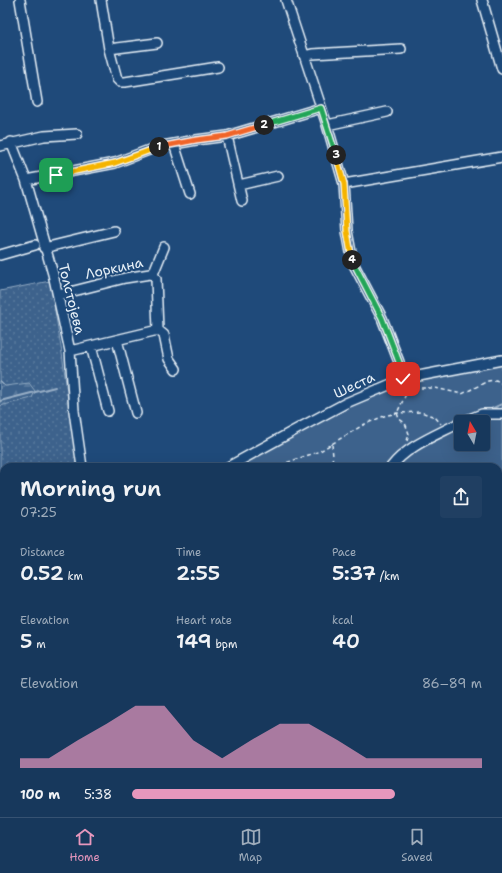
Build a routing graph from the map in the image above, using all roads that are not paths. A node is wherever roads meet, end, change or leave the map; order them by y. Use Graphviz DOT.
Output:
graph roads {
  1 [pos="20,0"];
  2 [pos="101,0"];
  3 [pos="286,0"];
  4 [pos="482,0"];
  5 [pos="157,43"];
  6 [pos="109,49"];
  7 [pos="401,49"];
  8 [pos="304,56"];
  9 [pos="218,67"];
  10 [pos="502,70"];
  11 [pos="37,102"];
  12 [pos="321,108"];
  13 [pos="387,112"];
  14 [pos="327,125"];
  15 [pos="77,134"];
  16 [pos="227,136"];
  17 [pos="11,142"];
  18 [pos="174,144"];
  19 [pos="0,146"];
  20 [pos="502,157"];
  21 [pos="278,176"];
  22 [pos="26,180"];
  23 [pos="344,184"];
  24 [pos="238,185"];
  25 [pos="190,194"];
  26 [pos="242,201"];
  27 [pos="114,231"];
  28 [pos="35,244"];
  29 [pos="164,247"];
  30 [pos="44,248"];
  31 [pos="0,255"];
  32 [pos="153,274"];
  33 [pos="58,295"];
  34 [pos="158,330"];
  35 [pos="117,340"];
  36 [pos="91,346"];
  37 [pos="70,351"];
  38 [pos="502,360"];
  39 [pos="176,369"];
  40 [pos="403,379"];
  41 [pos="108,411"];
  42 [pos="136,413"];
  43 [pos="502,414"];
  44 [pos="479,415"];
  45 [pos="454,426"];
  46 [pos="81,463"];
  47 [pos="235,463"];
  48 [pos="394,463"];
  1 -- 11 [label="street"];
  2 -- 6 [label="street"];
  3 -- 8 [label="street"];
  4 -- 10 [label="street"];
  5 -- 6 [label="street"];
  6 -- 9 [label="street"];
  7 -- 8 [label="street"];
  8 -- 12 [label="street"];
  12 -- 14 [label="street"];
  12 -- 16 [label="street"];
  13 -- 14 [label="street"];
  14 -- 23 [label="street"];
  15 -- 17 [label="street"];
  16 -- 18 [label="street"];
  16 -- 24 [label="street"];
  17 -- 19 [label="street"];
  17 -- 22 [label="street, Толстојева"];
  18 -- 22 [label="street"];
  18 -- 25 [label="street"];
  20 -- 23 [label="street"];
  21 -- 24 [label="street"];
  22 -- 30 [label="street, Толстојева"];
  23 -- 40 [label="street"];
  24 -- 26 [label="street"];
  27 -- 30 [label="street"];
  28 -- 31 [label="street"];
  29 -- 32 [label="street, Лоркина"];
  30 -- 33 [label="street, Толстојева"];
  32 -- 33 [label="street, Лоркина"];
  32 -- 34 [label="street, Лоркина"];
  33 -- 37 [label="street, Толстојева"];
  34 -- 35 [label="street"];
  34 -- 39 [label="street"];
  35 -- 36 [label="street"];
  35 -- 42 [label="street"];
  36 -- 37 [label="street"];
  36 -- 41 [label="street"];
  37 -- 46 [label="street, Толстојева"];
  38 -- 40 [label="street, Шеста"];
  40 -- 47 [label="street, Шеста"];
  43 -- 44 [label="street"];
  45 -- 48 [label="street"];
}
